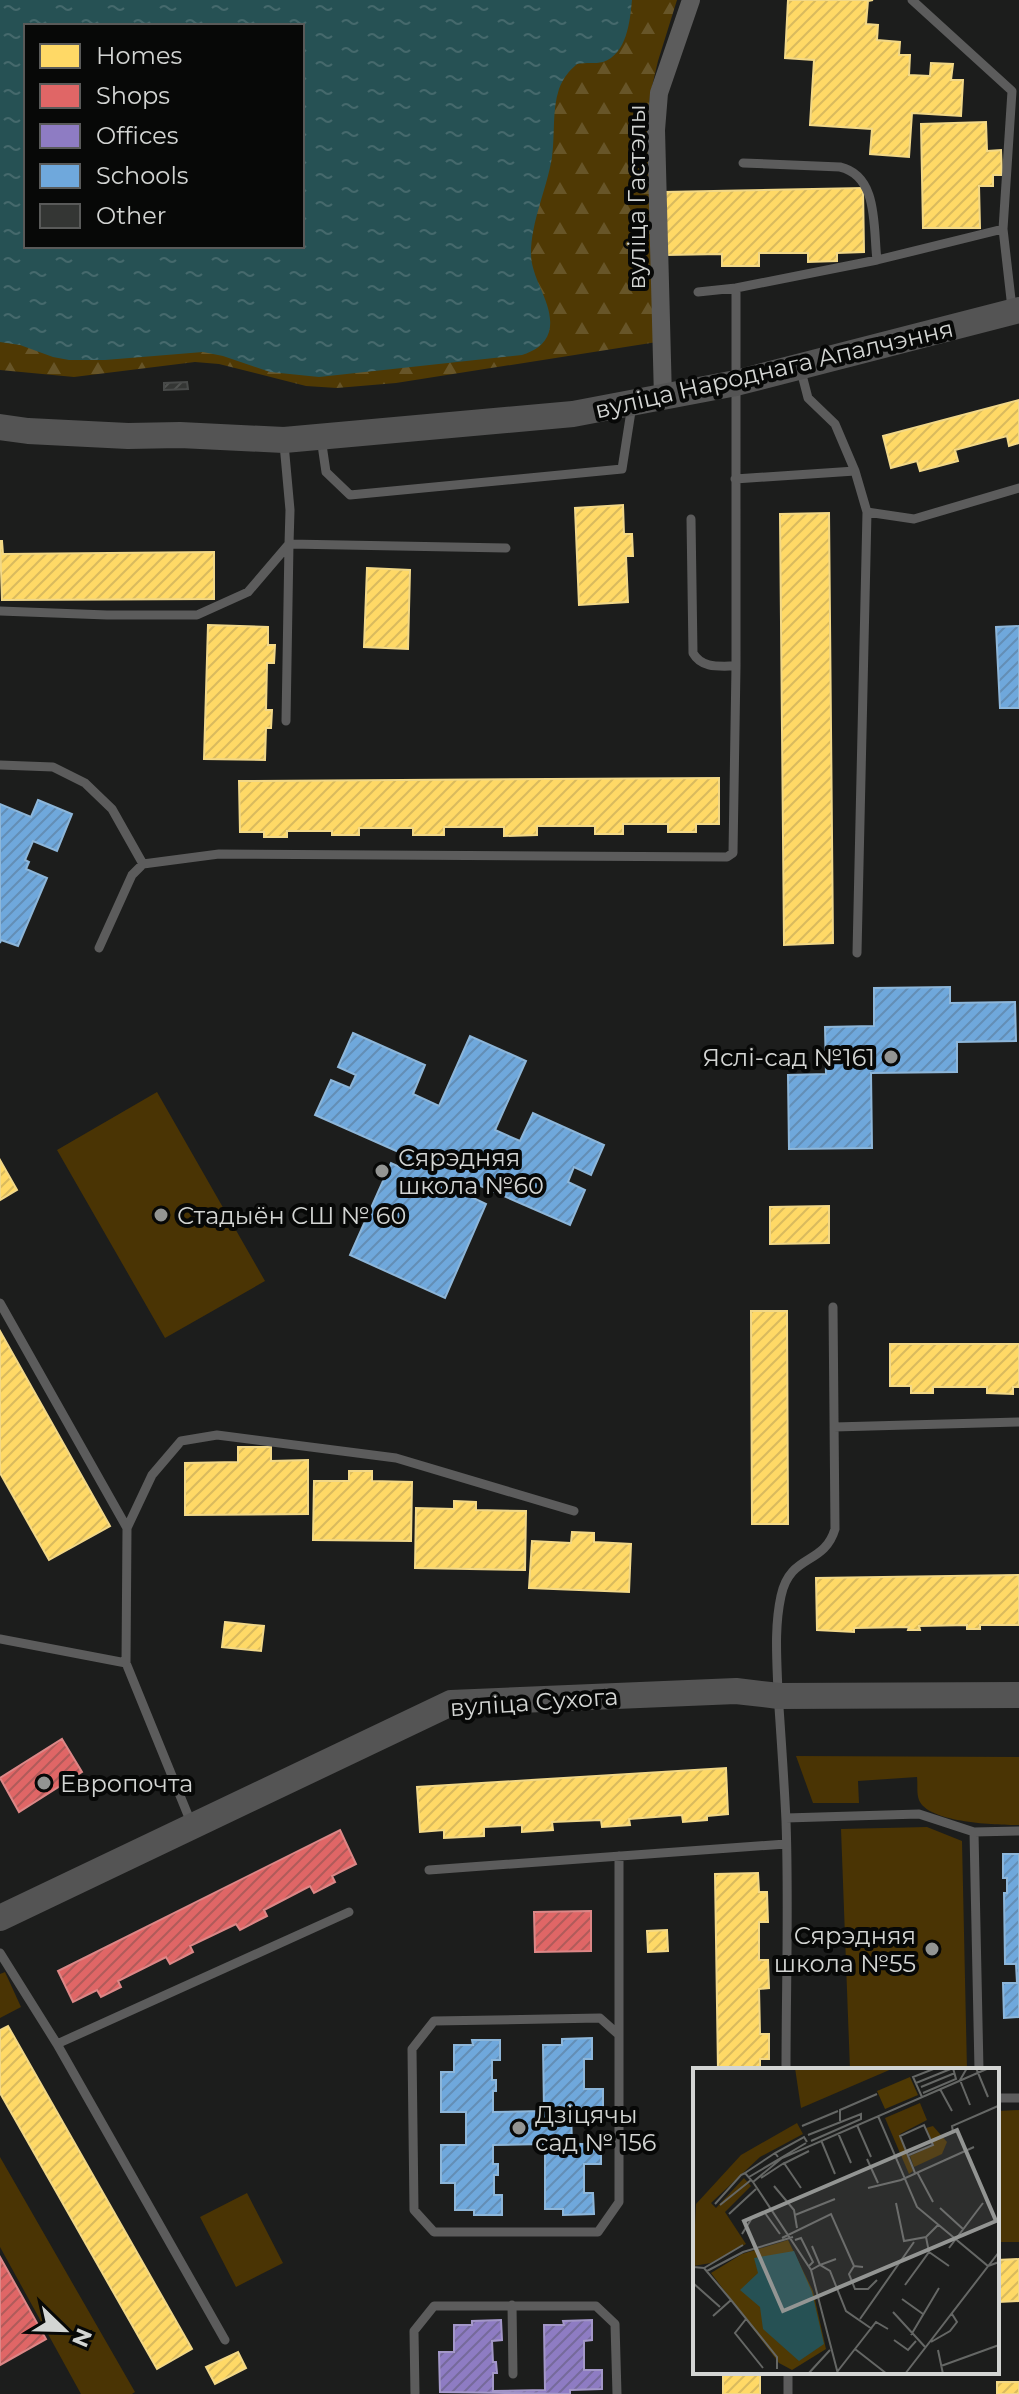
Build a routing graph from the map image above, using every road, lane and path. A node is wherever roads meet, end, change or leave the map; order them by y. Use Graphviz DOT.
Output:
graph roads {
  1 [pos="691,0"];
  2 [pos="912,0"];
  3 [pos="743,163"];
  4 [pos="1003,229"];
  5 [pos="877,260"];
  6 [pos="736,288"];
  7 [pos="698,292"];
  8 [pos="1016,311"];
  9 [pos="800,366"];
  10 [pos="736,383"];
  11 [pos="663,398"];
  12 [pos="632,405"];
  13 [pos="0,427"];
  14 [pos="321,435"];
  15 [pos="284,440"];
  16 [pos="855,471"];
  17 [pos="735,479"];
  18 [pos="1019,488"];
  19 [pos="867,512"];
  20 [pos="691,519"];
  21 [pos="289,544"];
  22 [pos="506,548"];
  23 [pos="0,611"];
  24 [pos="736,666"];
  25 [pos="286,721"];
  26 [pos="0,765"];
  27 [pos="143,864"];
  28 [pos="99,948"];
  29 [pos="857,953"];
  30 [pos="0,1303"];
  31 [pos="833,1307"];
  32 [pos="1019,1422"];
  33 [pos="834,1427"];
  34 [pos="574,1511"];
  35 [pos="127,1528"];
  36 [pos="0,1639"];
  37 [pos="126,1663"];
  38 [pos="1019,1695"];
  39 [pos="779,1696"];
  40 [pos="786,1818"];
  41 [pos="192,1825"];
  42 [pos="1019,1831"];
  43 [pos="974,1832"];
  44 [pos="786,1844"];
  45 [pos="619,1856"];
  46 [pos="429,1870"];
  47 [pos="349,1912"];
  48 [pos="0,1918"];
  49 [pos="0,1953"];
  50 [pos="619,2035"];
  51 [pos="57,2044"];
  52 [pos="786,2068"];
  53 [pos="979,2068"];
  54 [pos="512,2305"];
  55 [pos="225,2340"];
  56 [pos="513,2374"];
  57 [pos="415,2394"];
  58 [pos="617,2394"];
  1 -- 11 [label="street, вуліца Гастэлы"];
  2 -- 4 [label="lane"];
  3 -- 5 [label="lane"];
  4 -- 5 [label="lane"];
  4 -- 8 [label="lane"];
  5 -- 6 [label="lane"];
  6 -- 7 [label="lane"];
  6 -- 10 [label="lane"];
  8 -- 9 [label="street, вуліца Народнага Апалчэння"];
  9 -- 10 [label="street, вуліца Народнага Апалчэння"];
  9 -- 16 [label="lane"];
  10 -- 11 [label="street, вуліца Народнага Апалчэння"];
  10 -- 17 [label="lane"];
  11 -- 12 [label="street, вуліца Народнага Апалчэння"];
  12 -- 14 [label="street, вуліца Народнага Апалчэння"];
  12 -- 14 [label="lane"];
  13 -- 15 [label="street, вуліца Народнага Апалчэння"];
  14 -- 15 [label="street, вуліца Народнага Апалчэння"];
  15 -- 21 [label="lane"];
  16 -- 17 [label="lane"];
  16 -- 19 [label="lane"];
  17 -- 24 [label="lane"];
  18 -- 19 [label="lane"];
  19 -- 29 [label="lane"];
  20 -- 24 [label="lane"];
  21 -- 22 [label="lane"];
  21 -- 23 [label="lane"];
  21 -- 25 [label="lane"];
  24 -- 27 [label="lane"];
  26 -- 27 [label="lane"];
  27 -- 28 [label="lane"];
  30 -- 35 [label="lane"];
  31 -- 33 [label="lane"];
  32 -- 33 [label="lane"];
  33 -- 39 [label="lane"];
  34 -- 35 [label="lane"];
  35 -- 37 [label="lane"];
  36 -- 37 [label="lane"];
  37 -- 41 [label="lane"];
  38 -- 39 [label="street, вуліца Сухога"];
  39 -- 40 [label="lane"];
  39 -- 41 [label="street, вуліца Сухога"];
  40 -- 43 [label="lane"];
  40 -- 44 [label="lane"];
  41 -- 48 [label="street, вуліца Сухога"];
  42 -- 43 [label="lane"];
  43 -- 53 [label="lane"];
  44 -- 45 [label="lane"];
  44 -- 52 [label="lane"];
  45 -- 46 [label="lane"];
  45 -- 50 [label="lane"];
  47 -- 51 [label="lane"];
  49 -- 51 [label="lane"];
  50 -- 50 [label="lane"];
  51 -- 55 [label="lane"];
  54 -- 56 [label="lane"];
  54 -- 57 [label="lane"];
  54 -- 58 [label="lane"];
}
